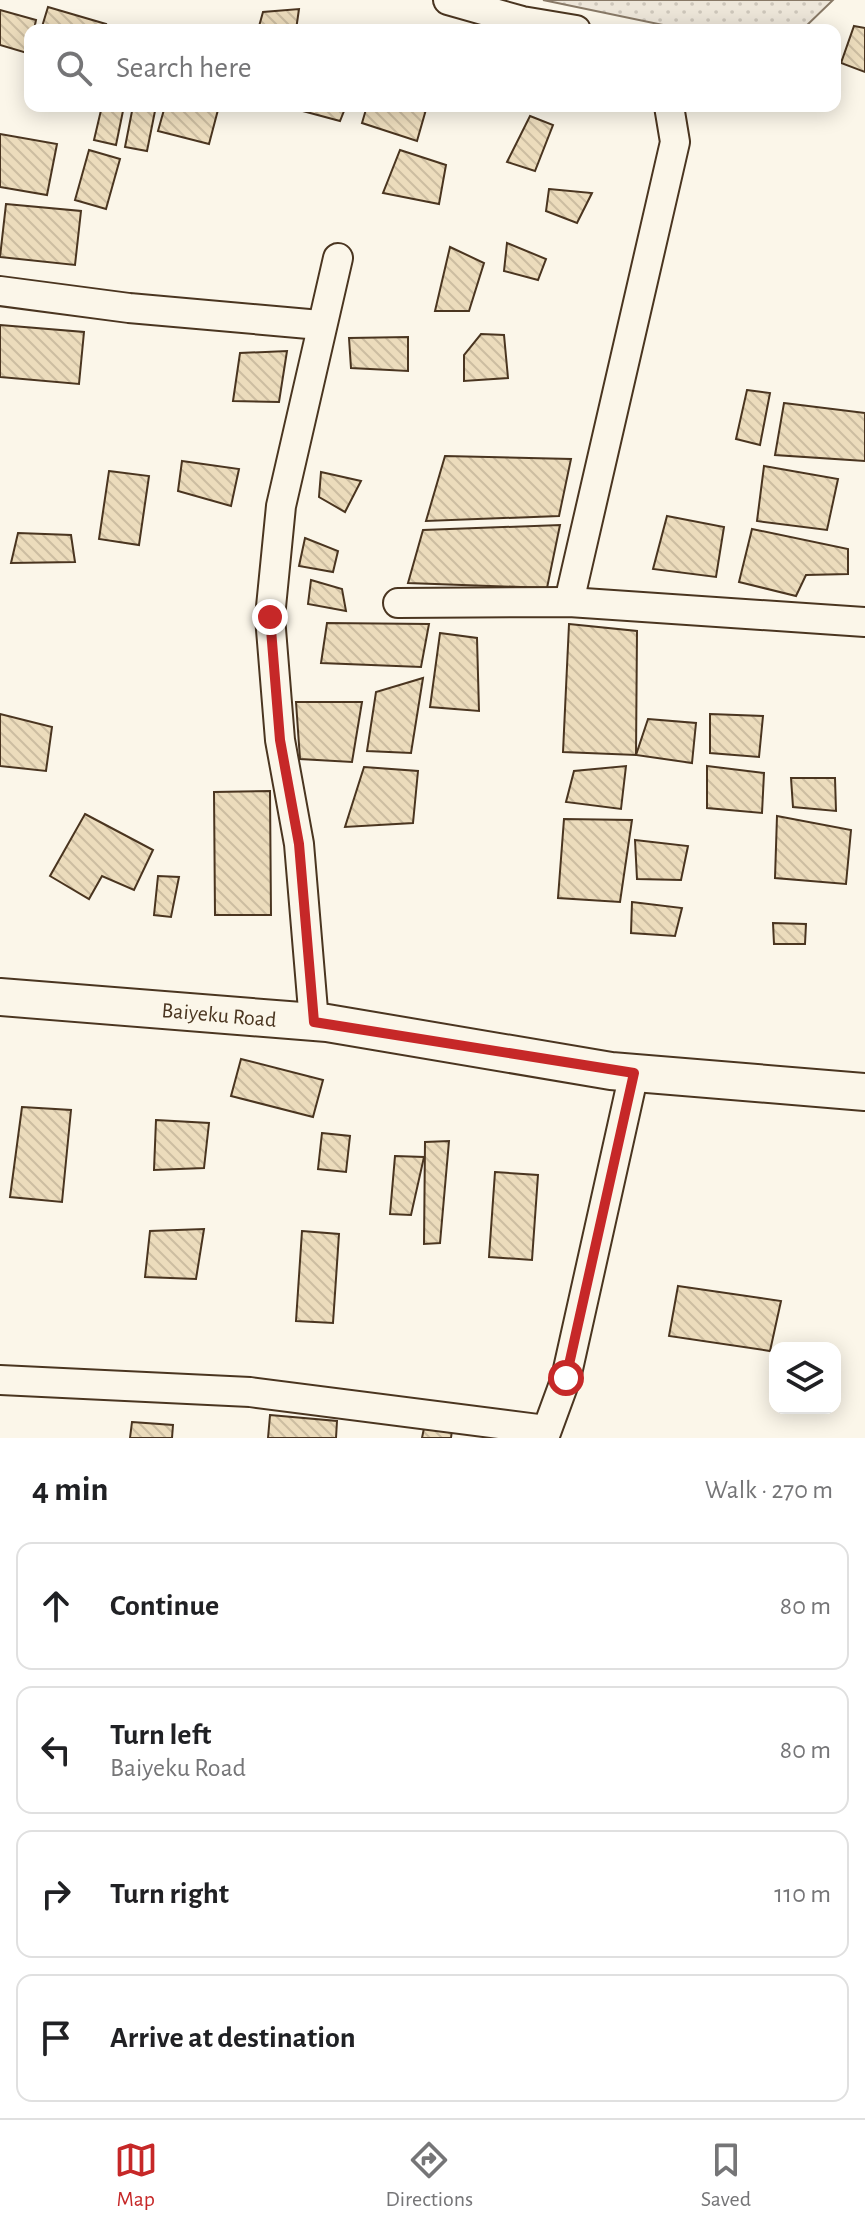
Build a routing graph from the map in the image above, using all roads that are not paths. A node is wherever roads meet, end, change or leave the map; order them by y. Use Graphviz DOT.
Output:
graph roads {
  1 [pos="448,0"];
  2 [pos="540,24"];
  3 [pos="670,112"];
  4 [pos="338,258"];
  5 [pos="0,291"];
  6 [pos="320,325"];
  7 [pos="569,602"];
  8 [pos="398,603"];
  9 [pos="865,622"];
  10 [pos="0,997"];
  11 [pos="314,1022"];
  12 [pos="634,1073"];
  13 [pos="865,1092"];
  14 [pos="0,1380"];
  15 [pos="545,1434"];
  1 -- 2 [label="street"];
  3 -- 7 [label="street"];
  4 -- 6 [label="street"];
  5 -- 6 [label="street"];
  6 -- 11 [label="street"];
  7 -- 8 [label="street"];
  7 -- 9 [label="street"];
  10 -- 11 [label="main road, Baiyeku Road"];
  11 -- 12 [label="main road, Baiyeku Road"];
  12 -- 13 [label="main road, Baiyeku Road"];
  12 -- 15 [label="street"];
  14 -- 15 [label="street"];
}
